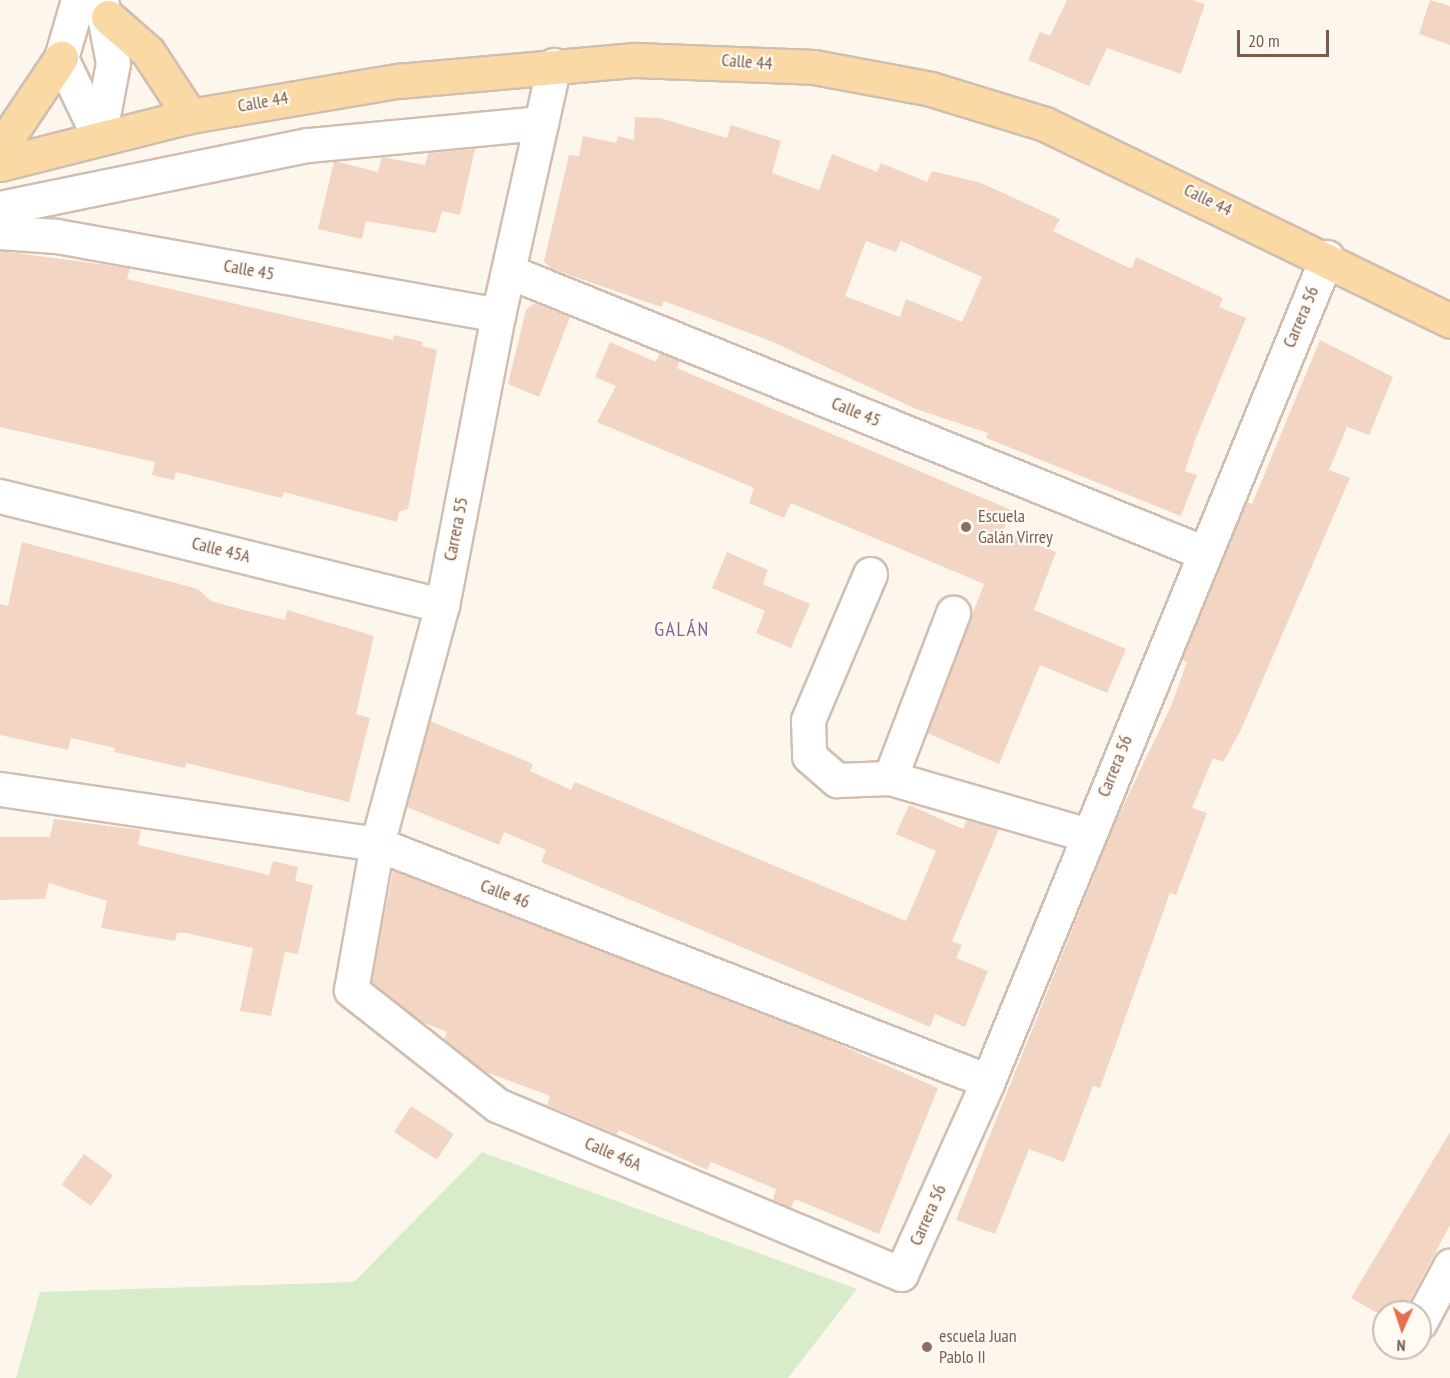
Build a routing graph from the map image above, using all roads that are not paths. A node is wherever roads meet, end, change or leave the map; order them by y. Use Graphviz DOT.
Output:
graph roads {
  1 [pos="78,0"];
  2 [pos="105,8"];
  3 [pos="61,58"];
  4 [pos="554,65"];
  5 [pos="190,116"];
  6 [pos="541,123"];
  7 [pos="99,137"];
  8 [pos="0,148"];
  9 [pos="0,164"];
  10 [pos="0,208"];
  11 [pos="0,232"];
  12 [pos="1327,257"];
  13 [pos="510,272"];
  14 [pos="498,315"];
  15 [pos="1450,321"];
  16 [pos="0,496"];
  17 [pos="1202,552"];
  18 [pos="870,574"];
  19 [pos="442,604"];
  20 [pos="953,613"];
  21 [pos="890,778"];
  22 [pos="0,789"];
  23 [pos="1087,835"];
  24 [pos="377,844"];
  25 [pos="351,990"];
  26 [pos="988,1082"];
  27 [pos="1450,1266"];
  28 [pos="901,1274"];
  29 [pos="1432,1300"];
  1 -- 3 [label="street"];
  2 -- 5 [label="main road"];
  2 -- 7 [label="street"];
  3 -- 7 [label="street"];
  3 -- 8 [label="main road"];
  4 -- 5 [label="main road, Calle 44"];
  4 -- 6 [label="street, Carrera 55"];
  4 -- 12 [label="main road, Calle 44"];
  5 -- 7 [label="main road, Calle 44"];
  6 -- 10 [label="street"];
  6 -- 13 [label="street, Carrera 55"];
  7 -- 9 [label="main road, Calle 44"];
  11 -- 14 [label="street, Calle 45"];
  12 -- 15 [label="main road, Calle 44"];
  12 -- 17 [label="street, Carrera 56"];
  13 -- 14 [label="street, Carrera 55"];
  13 -- 17 [label="street, Calle 45"];
  14 -- 19 [label="street, Carrera 55"];
  16 -- 19 [label="street, Calle 45A"];
  17 -- 23 [label="street, Carrera 56"];
  18 -- 21 [label="street"];
  19 -- 24 [label="street, Carrera 55"];
  20 -- 21 [label="street"];
  21 -- 23 [label="street"];
  22 -- 24 [label="street, Calle 46"];
  23 -- 26 [label="street, Carrera 56"];
  24 -- 25 [label="street, Carrera 55"];
  24 -- 26 [label="street, Calle 46"];
  25 -- 28 [label="street, Calle 46A"];
  26 -- 28 [label="street, Carrera 56"];
  27 -- 29 [label="street"];
}
